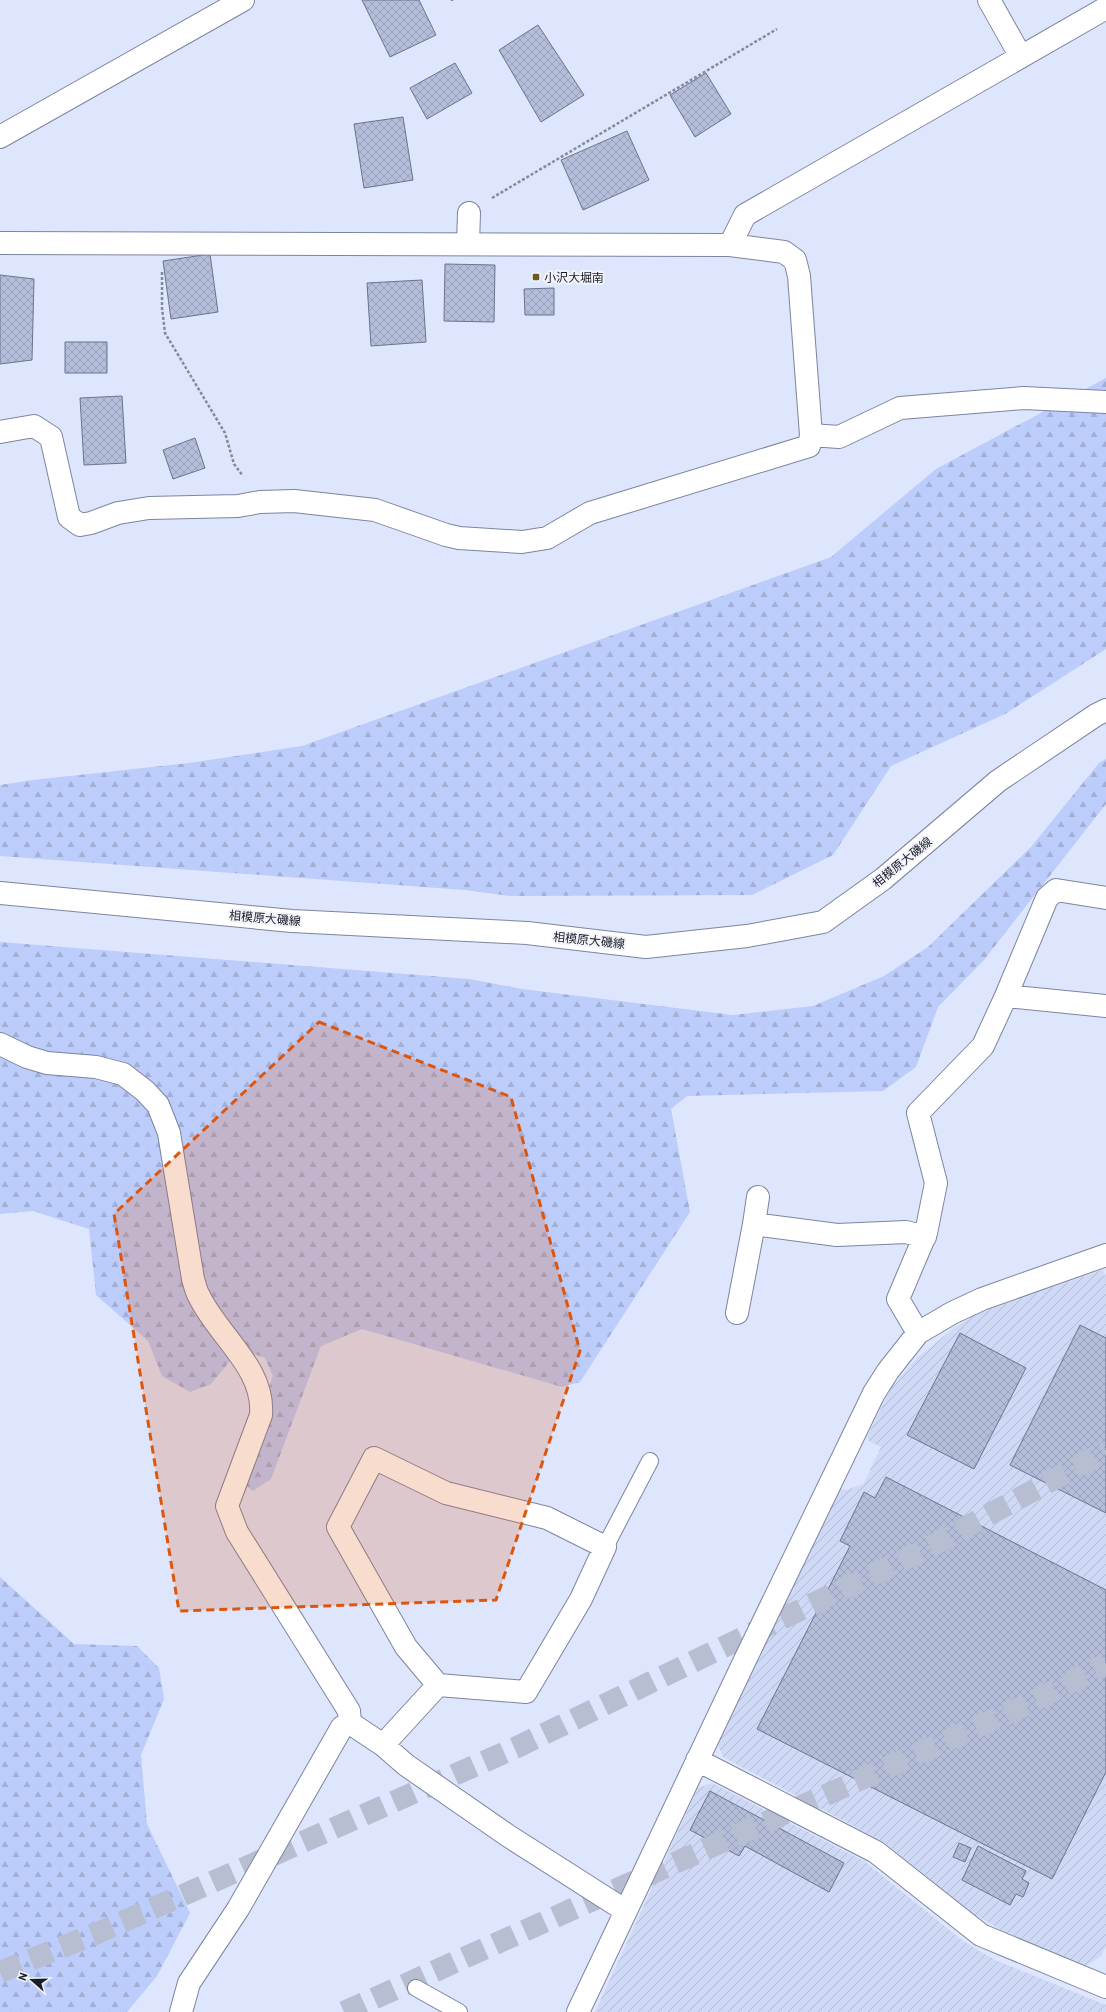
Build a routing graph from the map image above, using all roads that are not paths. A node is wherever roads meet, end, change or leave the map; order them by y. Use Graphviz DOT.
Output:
graph roads {
  1 [pos="243,0"];
  2 [pos="988,0"];
  3 [pos="1106,8"];
  4 [pos="1021,57"];
  5 [pos="0,137"];
  6 [pos="469,213"];
  7 [pos="0,243"];
  8 [pos="468,244"];
  9 [pos="730,245"];
  10 [pos="1106,402"];
  11 [pos="0,432"];
  12 [pos="811,436"];
  13 [pos="1106,710"];
  14 [pos="0,893"];
  15 [pos="1106,898"];
  16 [pos="1006,996"];
  17 [pos="1106,1006"];
  18 [pos="0,1044"];
  19 [pos="758,1197"];
  20 [pos="754,1224"];
  21 [pos="925,1237"];
  22 [pos="1106,1255"];
  23 [pos="737,1314"];
  24 [pos="918,1333"];
  25 [pos="650,1461"];
  26 [pos="605,1547"];
  27 [pos="438,1685"];
  28 [pos="350,1723"];
  29 [pos="383,1745"];
  30 [pos="698,1760"];
  31 [pos="626,1911"];
  32 [pos="1106,1987"];
  33 [pos="416,1988"];
  34 [pos="181,2012"];
  35 [pos="459,2012"];
  36 [pos="578,2012"];
  1 -- 5 [label="street"];
  2 -- 4 [label="street"];
  3 -- 4 [label="street"];
  4 -- 9 [label="street"];
  6 -- 8 [label="street"];
  7 -- 8 [label="street"];
  8 -- 9 [label="street"];
  9 -- 12 [label="street"];
  10 -- 12 [label="street"];
  11 -- 12 [label="street"];
  13 -- 14 [label="street, 相模原大磯線"];
  15 -- 16 [label="street"];
  16 -- 17 [label="street"];
  16 -- 21 [label="street"];
  18 -- 28 [label="street"];
  19 -- 20 [label="street"];
  20 -- 21 [label="street"];
  20 -- 23 [label="street"];
  21 -- 24 [label="street"];
  22 -- 24 [label="street"];
  24 -- 30 [label="street"];
  25 -- 26 [label="lane"];
  26 -- 27 [label="street"];
  26 -- 27 [label="street"];
  27 -- 29 [label="street"];
  28 -- 29 [label="street"];
  28 -- 34 [label="street"];
  29 -- 31 [label="street"];
  30 -- 31 [label="street"];
  30 -- 32 [label="street"];
  31 -- 36 [label="street"];
  33 -- 35 [label="lane"];
}
